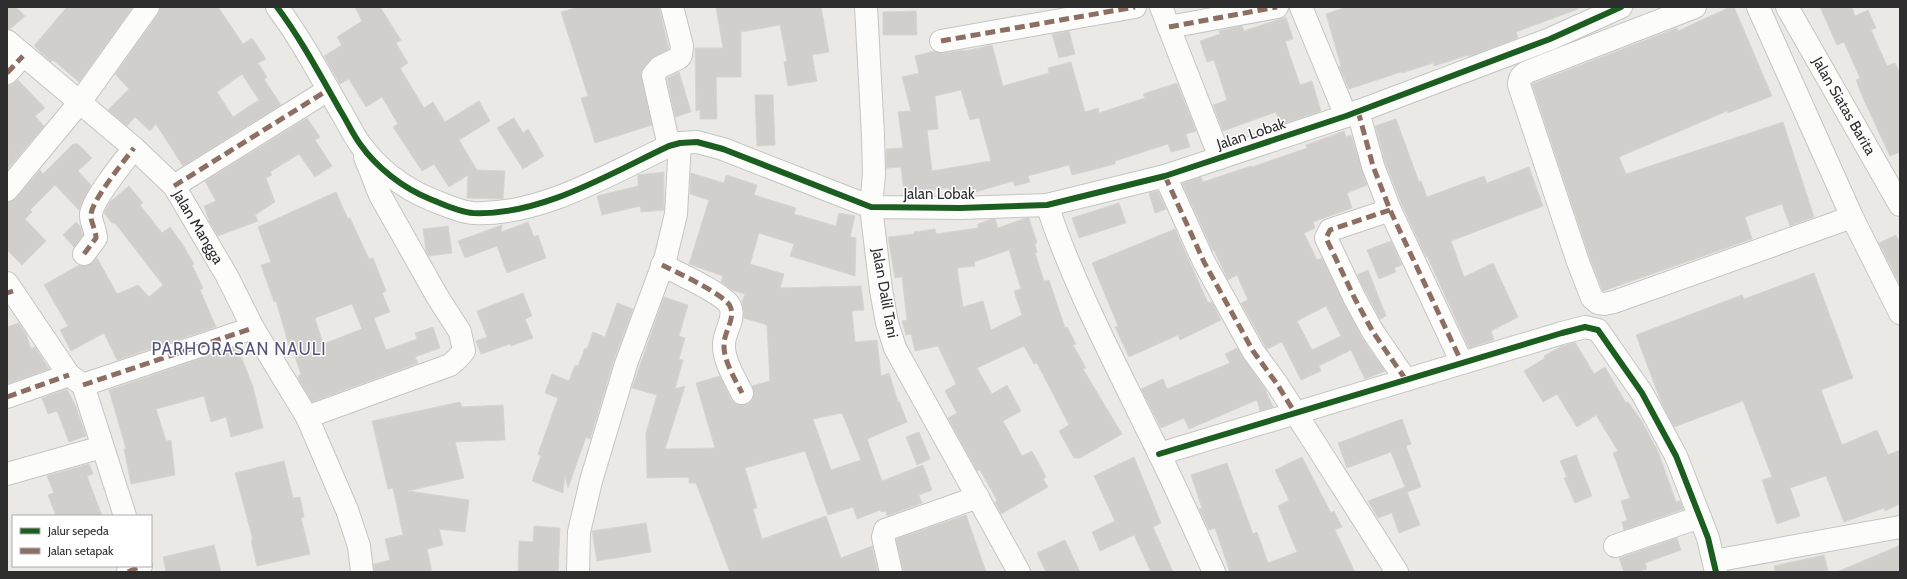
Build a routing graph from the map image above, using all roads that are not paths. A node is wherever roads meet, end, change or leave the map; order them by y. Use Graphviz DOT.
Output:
graph roads {
  1 [pos="148,7"];
  2 [pos="276,7"];
  3 [pos="672,7"];
  4 [pos="866,7"];
  5 [pos="1135,7"];
  6 [pos="1161,7"];
  7 [pos="1278,7"];
  8 [pos="1301,7"];
  9 [pos="1621,7"];
  10 [pos="1695,7"];
  11 [pos="1758,7"];
  12 [pos="1787,7"];
  13 [pos="1169,27"];
  14 [pos="7,41"];
  15 [pos="941,41"];
  16 [pos="23,56"];
  17 [pos="7,73"];
  18 [pos="328,90"];
  19 [pos="80,102"];
  20 [pos="1352,114"];
  21 [pos="360,145"];
  22 [pos="674,145"];
  23 [pos="134,148"];
  24 [pos="1220,158"];
  25 [pos="1165,176"];
  26 [pos="174,186"];
  27 [pos="7,190"];
  28 [pos="1900,204"];
  29 [pos="1047,205"];
  30 [pos="871,207"];
  31 [pos="1390,210"];
  32 [pos="1852,217"];
  33 [pos="84,254"];
  34 [pos="662,265"];
  35 [pos="9,289"];
  36 [pos="1900,313"];
  37 [pos="253,328"];
  38 [pos="1462,363"];
  39 [pos="76,380"];
  40 [pos="1406,380"];
  41 [pos="742,393"];
  42 [pos="7,397"];
  43 [pos="1295,413"];
  44 [pos="307,417"];
  45 [pos="102,447"];
  46 [pos="1159,454"];
  47 [pos="7,474"];
  48 [pos="978,498"];
  49 [pos="125,515"];
  50 [pos="1700,517"];
  51 [pos="1900,527"];
  52 [pos="1615,546"];
  53 [pos="1715,566"];
  54 [pos="139,567"];
  55 [pos="128,572"];
  56 [pos="362,572"];
  57 [pos="578,572"];
  58 [pos="891,572"];
  59 [pos="1019,572"];
  60 [pos="1214,572"];
  61 [pos="1397,572"];
  1 -- 19 [label="street"];
  2 -- 18 [label="street"];
  3 -- 22 [label="street"];
  4 -- 30 [label="street, Jalan Dalil Tani"];
  5 -- 15 [label="street"];
  6 -- 13 [label="street"];
  7 -- 13 [label="street"];
  8 -- 20 [label="street"];
  9 -- 20 [label="street, Jalan Lobak"];
  10 -- 32 [label="street"];
  11 -- 32 [label="street"];
  12 -- 28 [label="street, Jalan Siatas Barita"];
  13 -- 24 [label="street"];
  14 -- 16 [label="street, Jalan Mangga"];
  16 -- 17 [label="street"];
  16 -- 19 [label="street, Jalan Mangga"];
  18 -- 21 [label="street"];
  18 -- 26 [label="street"];
  19 -- 23 [label="street, Jalan Mangga"];
  19 -- 27 [label="street"];
  20 -- 24 [label="street, Jalan Lobak"];
  20 -- 31 [label="street"];
  21 -- 22 [label="street"];
  21 -- 44 [label="street"];
  22 -- 30 [label="street"];
  22 -- 34 [label="street"];
  23 -- 26 [label="street, Jalan Mangga"];
  23 -- 33 [label="street"];
  24 -- 25 [label="street, Jalan Lobak"];
  25 -- 29 [label="street, Jalan Lobak"];
  25 -- 43 [label="street"];
  26 -- 37 [label="street, Jalan Mangga"];
  29 -- 30 [label="street, Jalan Lobak"];
  29 -- 46 [label="street"];
  30 -- 48 [label="street, Jalan Dalil Tani"];
  31 -- 38 [label="street"];
  31 -- 40 [label="street"];
  32 -- 36 [label="street"];
  34 -- 41 [label="street"];
  34 -- 57 [label="street"];
  35 -- 39 [label="street"];
  37 -- 39 [label="street"];
  37 -- 44 [label="street, Jalan Mangga"];
  38 -- 40 [label="street"];
  38 -- 50 [label="street"];
  39 -- 42 [label="street"];
  39 -- 45 [label="street"];
  40 -- 43 [label="street"];
  43 -- 46 [label="street"];
  43 -- 61 [label="street"];
  44 -- 56 [label="street, Jalan Mangga"];
  45 -- 47 [label="street"];
  45 -- 49 [label="street"];
  46 -- 60 [label="street"];
  48 -- 58 [label="street"];
  48 -- 59 [label="street, Jalan Dalil Tani"];
  50 -- 52 [label="street"];
  50 -- 53 [label="street"];
  51 -- 53 [label="street"];
  54 -- 55 [label="street"];
}
